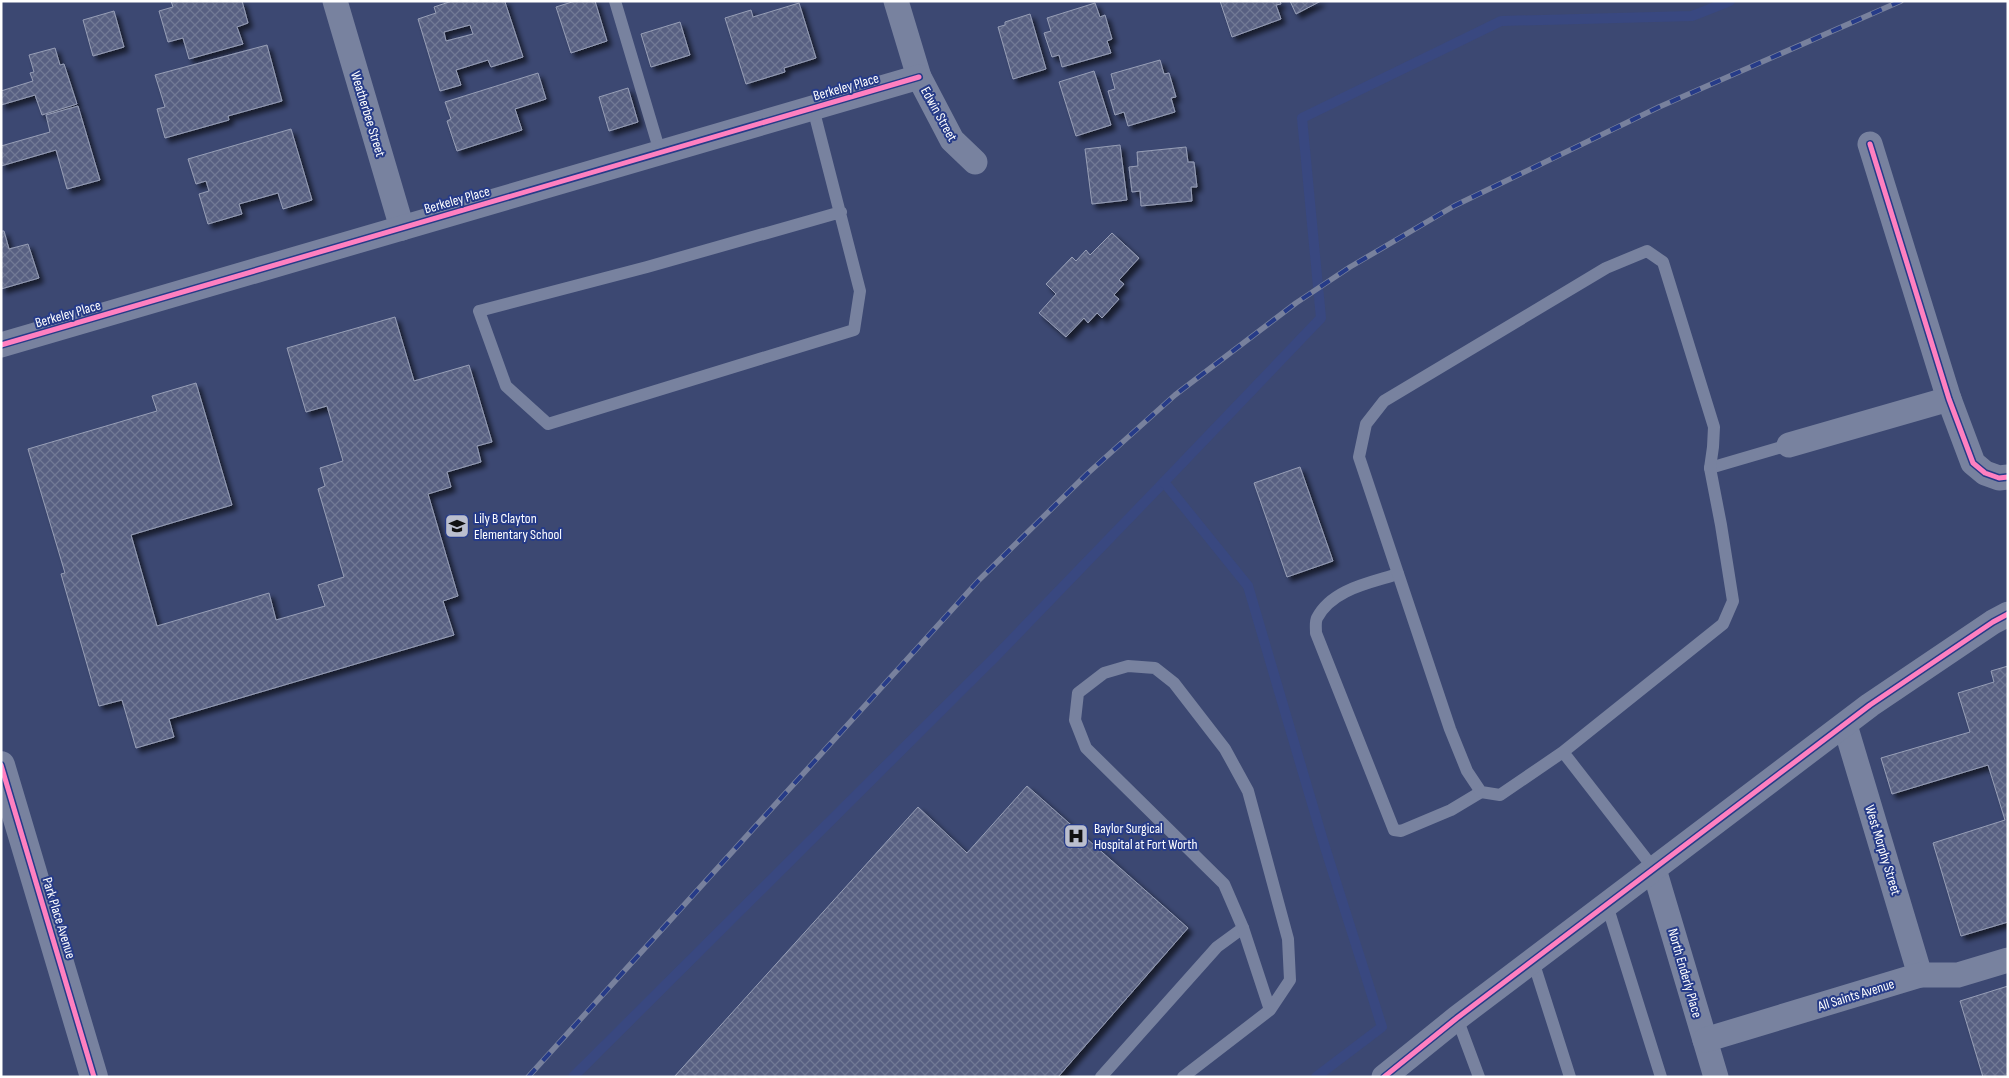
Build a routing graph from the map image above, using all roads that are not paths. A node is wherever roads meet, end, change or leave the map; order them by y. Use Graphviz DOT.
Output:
graph roads {
  1 [pos="335,1"];
  2 [pos="615,1"];
  3 [pos="896,1"];
  4 [pos="919,78"];
  5 [pos="813,108"];
  6 [pos="1870,144"];
  7 [pos="660,152"];
  8 [pos="975,162"];
  9 [pos="841,212"];
  10 [pos="402,228"];
  11 [pos="1,345"];
  12 [pos="1949,398"];
  13 [pos="1789,445"];
  14 [pos="1710,468"];
  15 [pos="2008,477"];
  16 [pos="1398,574"];
  17 [pos="2008,614"];
  18 [pos="1845,724"];
  19 [pos="1563,752"];
  20 [pos="1,765"];
  21 [pos="1481,792"];
  22 [pos="1654,869"];
  23 [pos="1607,904"];
  24 [pos="1243,928"];
  25 [pos="2008,960"];
  26 [pos="1533,961"];
  27 [pos="1920,975"];
  28 [pos="1270,1010"];
  29 [pos="1458,1018"];
  30 [pos="1705,1040"];
  31 [pos="94,1077"];
  32 [pos="1101,1077"];
  33 [pos="1183,1077"];
  34 [pos="1384,1077"];
  35 [pos="1479,1077"];
  36 [pos="1570,1077"];
  37 [pos="1661,1077"];
  38 [pos="1716,1077"];
  1 -- 10 [label="street, Weatherbee Street"];
  2 -- 7 [label="lane"];
  3 -- 4 [label="street, Edwin Street"];
  4 -- 5 [label="street, Berkeley Place"];
  4 -- 8 [label="street, Edwin Street"];
  5 -- 7 [label="street, Berkeley Place"];
  5 -- 9 [label="lane"];
  6 -- 12 [label="street"];
  7 -- 10 [label="street, Berkeley Place"];
  9 -- 9 [label="lane"];
  10 -- 11 [label="street, Berkeley Place"];
  12 -- 13 [label="street"];
  12 -- 15 [label="street"];
  13 -- 14 [label="lane"];
  14 -- 16 [label="lane"];
  14 -- 19 [label="lane"];
  16 -- 21 [label="lane"];
  16 -- 21 [label="lane"];
  17 -- 18 [label="street"];
  18 -- 22 [label="street"];
  18 -- 27 [label="street, West Morphy Street"];
  19 -- 21 [label="lane"];
  19 -- 22 [label="lane"];
  20 -- 31 [label="street, Park Place Avenue"];
  22 -- 23 [label="street"];
  22 -- 30 [label="street, North Enderly Place"];
  23 -- 26 [label="street"];
  23 -- 37 [label="lane"];
  24 -- 28 [label="lane"];
  24 -- 28 [label="lane"];
  24 -- 32 [label="lane"];
  25 -- 27 [label="street, All Saints Avenue"];
  26 -- 29 [label="street"];
  26 -- 36 [label="lane"];
  27 -- 30 [label="street, All Saints Avenue"];
  28 -- 33 [label="lane"];
  29 -- 34 [label="street"];
  29 -- 35 [label="lane"];
  30 -- 38 [label="street, North Enderly Place"];
}
